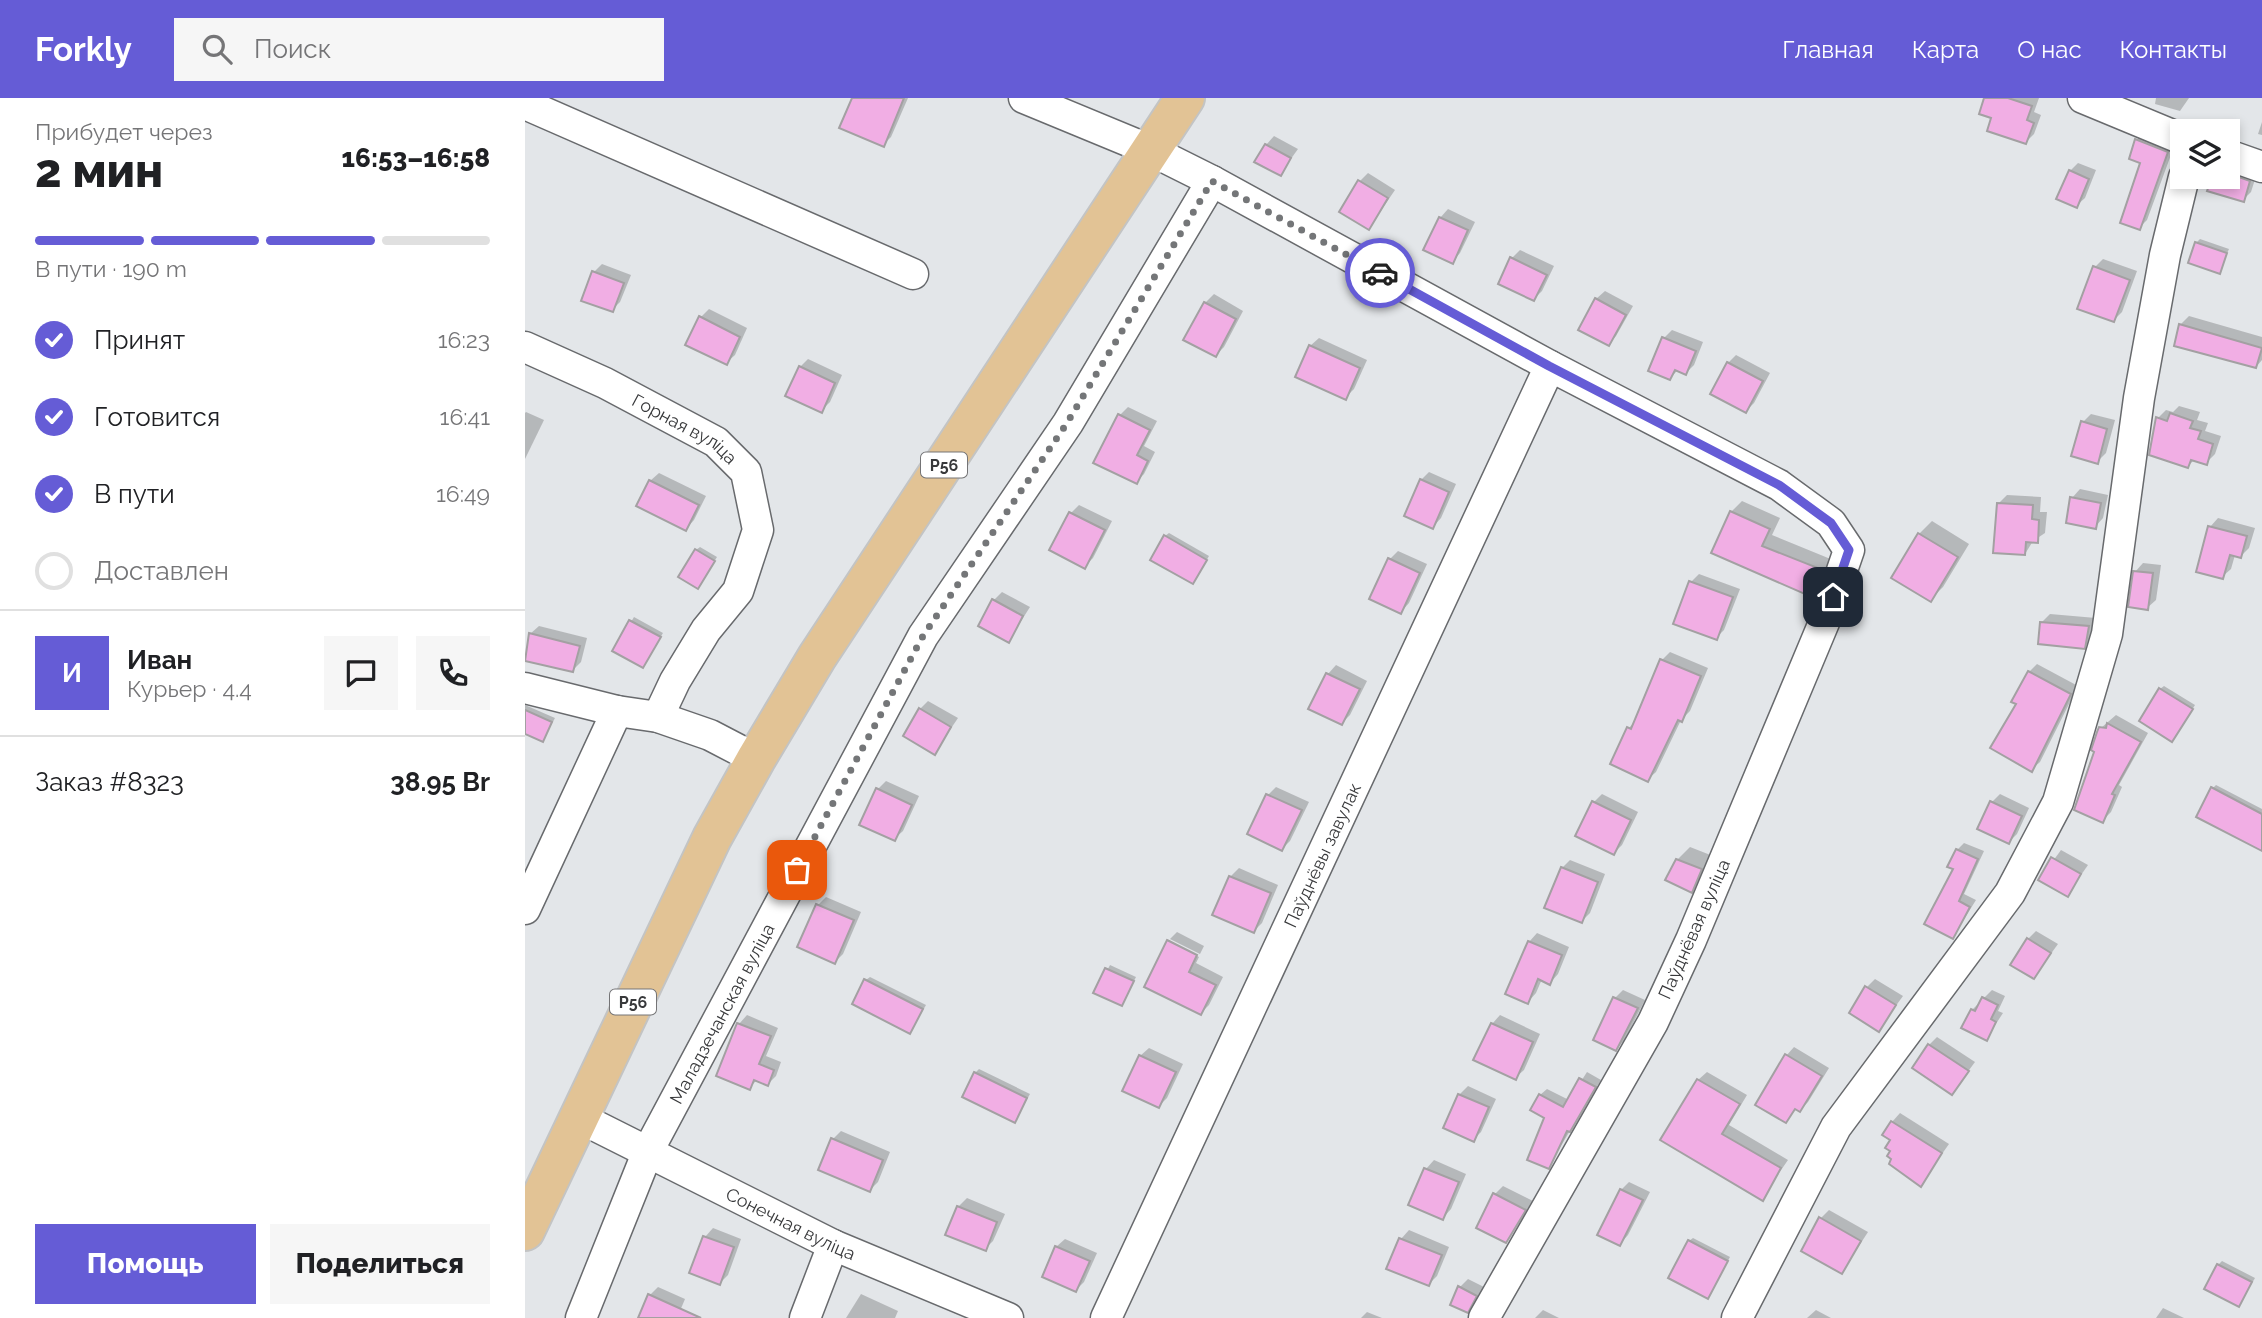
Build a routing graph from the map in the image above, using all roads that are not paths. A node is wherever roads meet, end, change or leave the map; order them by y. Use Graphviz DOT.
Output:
graph roads {
  1 [pos="1024,98"];
  2 [pos="1185,98"];
  3 [pos="2083,98"];
  4 [pos="525,104"];
  5 [pos="1069,107"];
  6 [pos="2170,134"];
  7 [pos="1150,150"];
  8 [pos="2240,159"];
  9 [pos="2262,167"];
  10 [pos="1212,181"];
  11 [pos="2181,189"];
  12 [pos="913,275"];
  13 [pos="525,347"];
  14 [pos="1544,378"];
  15 [pos="525,688"];
  16 [pos="617,711"];
  17 [pos="658,717"];
  18 [pos="756,759"];
  19 [pos="525,909"];
  20 [pos="578,1117"];
  21 [pos="648,1151"];
  22 [pos="525,1231"];
  23 [pos="833,1245"];
  24 [pos="581,1318"];
  25 [pos="805,1318"];
  26 [pos="1008,1318"];
  27 [pos="1106,1318"];
  28 [pos="1484,1318"];
  29 [pos="1737,1318"];
  1 -- 5 [label="street"];
  2 -- 7 [label="main road, Р56"];
  3 -- 6 [label="street"];
  4 -- 12 [label="street"];
  5 -- 7 [label="street"];
  7 -- 10 [label="street"];
  7 -- 18 [label="main road, Р56"];
  8 -- 9 [label="street"];
  10 -- 14 [label="street"];
  10 -- 21 [label="street, Маладзечанская вуліца"];
  11 -- 29 [label="street"];
  13 -- 17 [label="street, Горная вуліца"];
  14 -- 27 [label="street, Паўднёвы завулак"];
  14 -- 28 [label="street, Паўднёвая вуліца"];
  15 -- 16 [label="street"];
  16 -- 17 [label="street"];
  16 -- 19 [label="street"];
  17 -- 18 [label="street"];
  18 -- 20 [label="main road, Р56"];
  20 -- 21 [label="street, Сонечная вуліца"];
  20 -- 22 [label="main road, Р56"];
  21 -- 23 [label="street, Сонечная вуліца"];
  21 -- 24 [label="street, Маладзечанская вуліца"];
  23 -- 25 [label="street"];
  23 -- 26 [label="street, Сонечная вуліца"];
}
